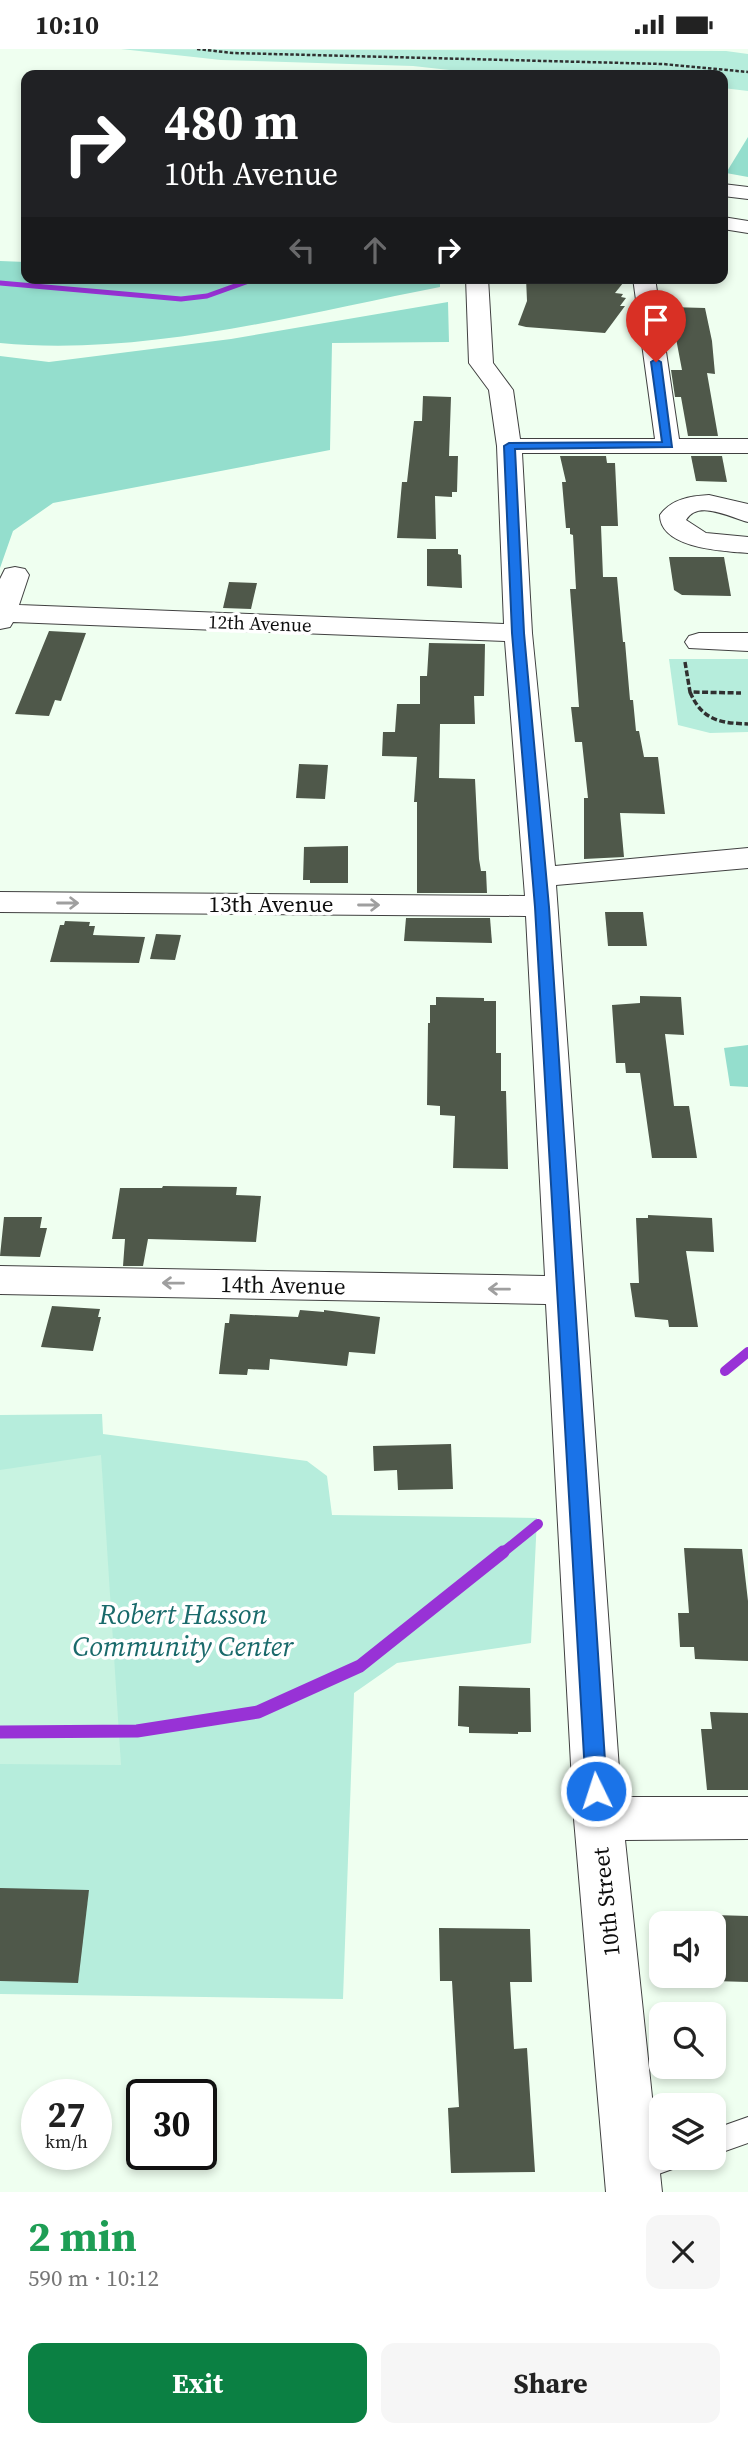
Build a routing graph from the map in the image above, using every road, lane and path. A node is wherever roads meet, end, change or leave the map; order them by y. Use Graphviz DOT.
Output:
graph roads {
  1 [pos="197,49"];
  2 [pos="727,70"];
  3 [pos="728,70"];
  4 [pos="748,72"];
  5 [pos="728,191"];
  6 [pos="748,193"];
  7 [pos="728,224"];
  8 [pos="748,227"];
  9 [pos="477,284"];
  10 [pos="645,284"];
  11 [pos="668,445"];
  12 [pos="509,446"];
  13 [pos="748,446"];
  14 [pos="748,514"];
  15 [pos="748,545"];
  16 [pos="15,575"];
  17 [pos="2,617"];
  18 [pos="518,633"];
  19 [pos="748,642"];
  20 [pos="693,651"];
  21 [pos="690,692"];
  22 [pos="741,693"];
  23 [pos="748,724"];
  24 [pos="748,858"];
  25 [pos="541,892"];
  26 [pos="0,902"];
  27 [pos="0,1280"];
  28 [pos="567,1290"];
  29 [pos="748,1818"];
  30 [pos="598,1819"];
  31 [pos="748,2130"];
  32 [pos="726,2138"];
  33 [pos="650,2170"];
  34 [pos="633,2181"];
  1 -- 2 [label="path"];
  3 -- 4 [label="path"];
  5 -- 6 [label="street"];
  7 -- 8 [label="street"];
  9 -- 12 [label="street, 10th Street"];
  10 -- 11 [label="street"];
  11 -- 12 [label="street"];
  11 -- 13 [label="street"];
  12 -- 18 [label="street, 10th Street"];
  14 -- 15 [label="street"];
  16 -- 17 [label="street"];
  17 -- 18 [label="street, 12th Avenue"];
  18 -- 25 [label="street, 10th Street"];
  19 -- 20 [label="street"];
  20 -- 21 [label="path"];
  21 -- 22 [label="path"];
  21 -- 23 [label="path"];
  24 -- 25 [label="street, 13th Avenue"];
  26 -- 25 [label="street, 13th Avenue, one-way"];
  25 -- 28 [label="street, 10th Street"];
  28 -- 27 [label="street, 14th Avenue, one-way"];
  28 -- 30 [label="street, 10th Street"];
  29 -- 30 [label="street"];
  30 -- 34 [label="street, 10th Street"];
  31 -- 32 [label="lane"];
  33 -- 34 [label="lane"];
}
